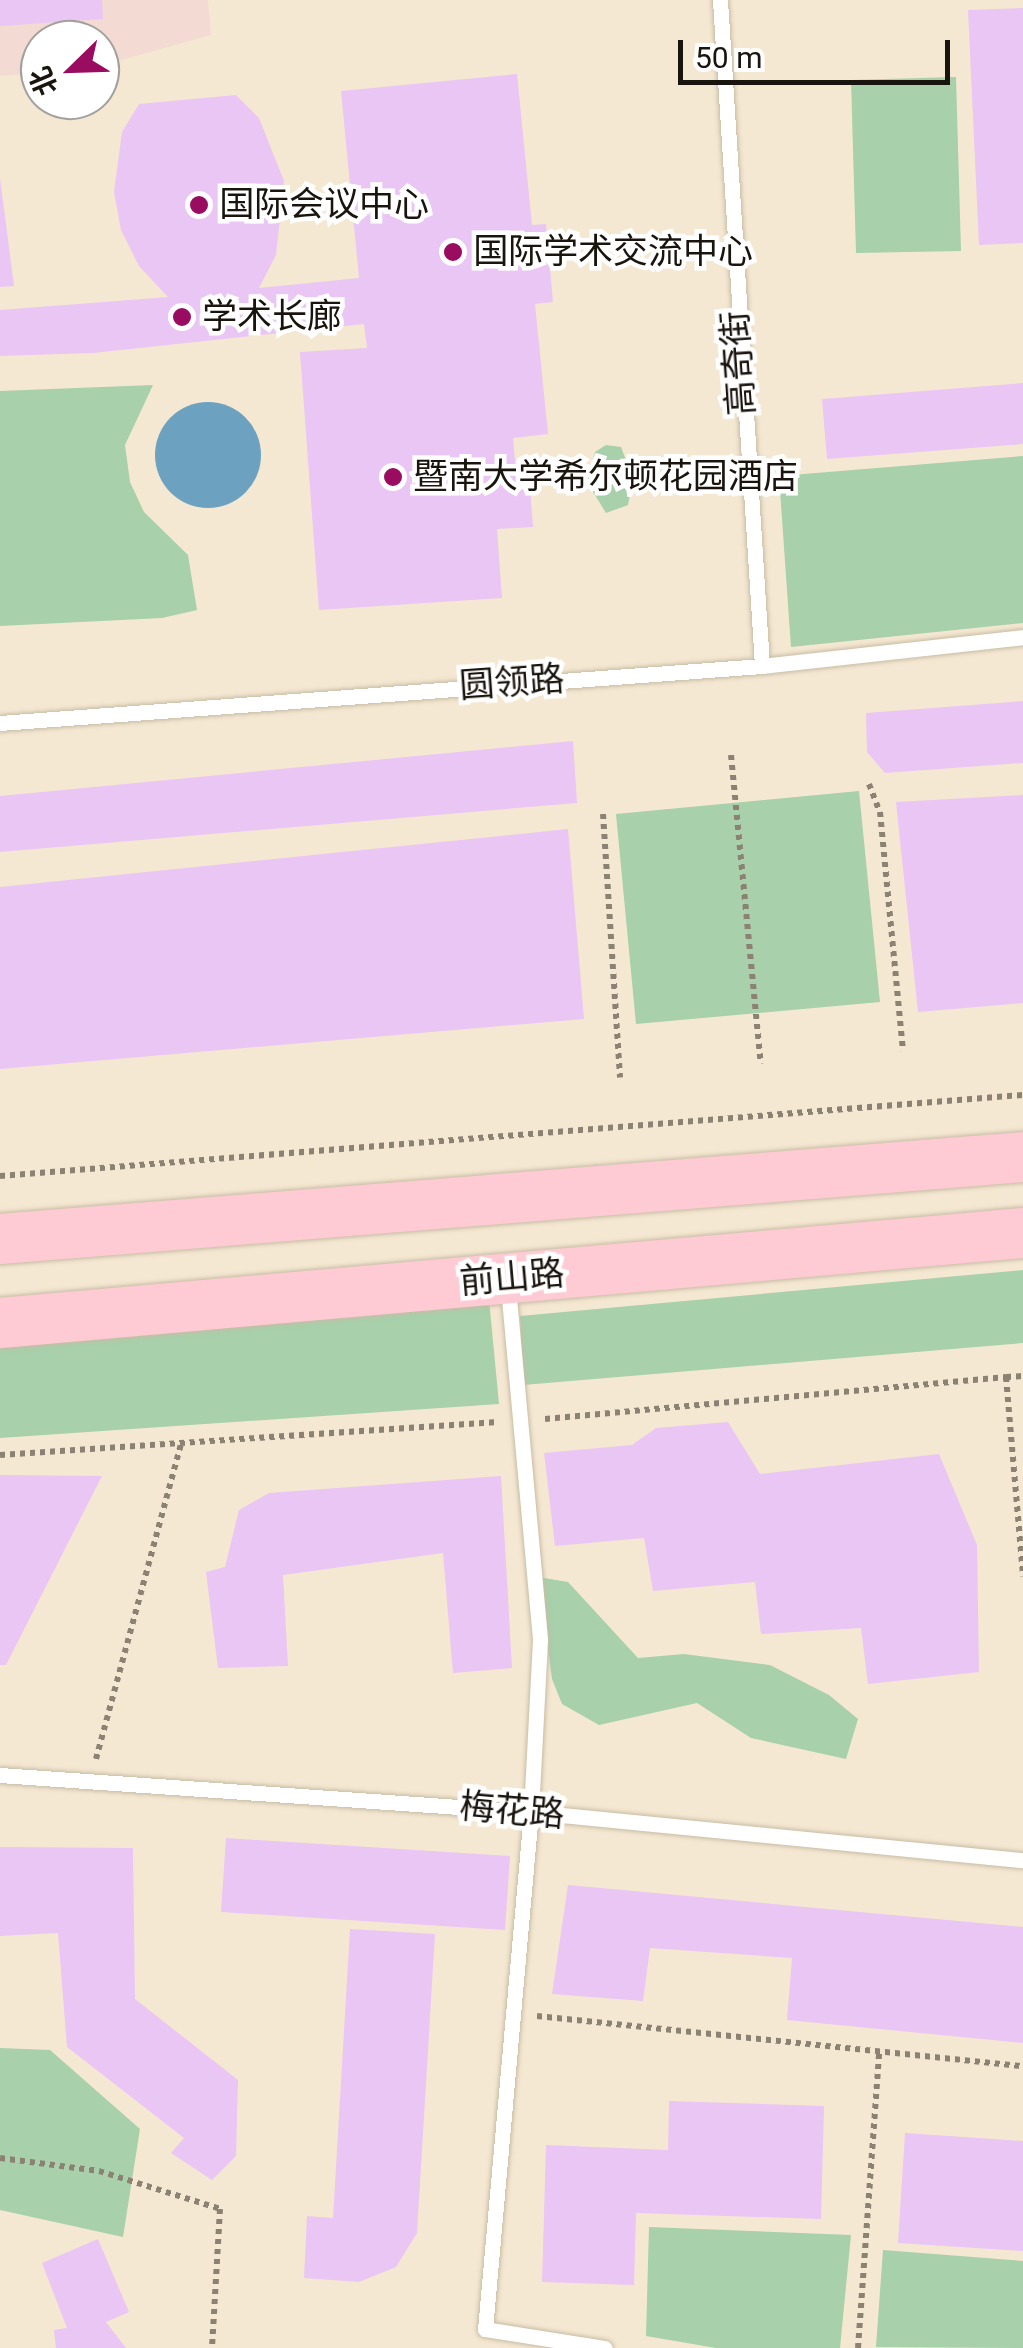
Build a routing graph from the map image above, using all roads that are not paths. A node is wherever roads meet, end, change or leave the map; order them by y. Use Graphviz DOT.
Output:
graph roads {
  1 [pos="720,0"];
  2 [pos="1023,636"];
  3 [pos="762,666"];
  4 [pos="0,723"];
  5 [pos="1023,1157"];
  6 [pos="1023,1233"];
  7 [pos="0,1238"];
  8 [pos="507,1278"];
  9 [pos="0,1323"];
  10 [pos="0,1775"];
  11 [pos="531,1812"];
  12 [pos="1023,1860"];
  13 [pos="605,2348"];
  1 -- 3 [label="lane, 高奇街"];
  2 -- 3 [label="lane, 圆领路"];
  3 -- 4 [label="lane, 圆领路"];
  5 -- 7 [label="main road"];
  6 -- 8 [label="main road, 前山路"];
  8 -- 9 [label="main road, 前山路"];
  8 -- 11 [label="lane"];
  10 -- 11 [label="lane, 梅花路"];
  11 -- 12 [label="lane, 梅花路"];
  11 -- 13 [label="lane"];
}
